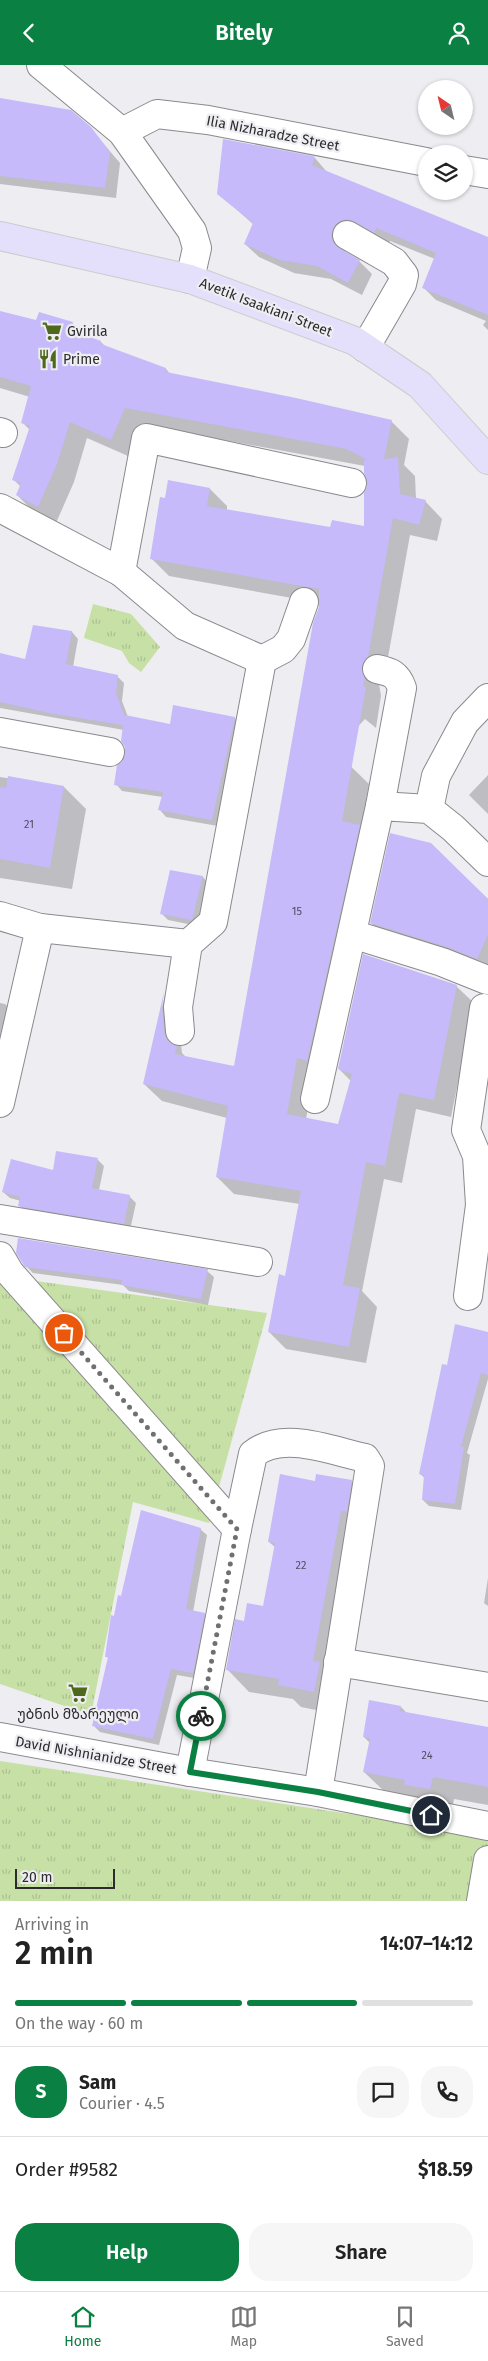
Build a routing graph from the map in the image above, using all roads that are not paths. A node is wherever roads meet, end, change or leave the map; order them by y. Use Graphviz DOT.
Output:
graph roads {
  1 [pos="41,65"];
  2 [pos="122,132"];
  3 [pos="418,161"];
  4 [pos="473,172"];
  5 [pos="488,175"];
  6 [pos="347,235"];
  7 [pos="0,236"];
  8 [pos="190,279"];
  9 [pos="366,348"];
  10 [pos="488,460"];
  11 [pos="352,483"];
  12 [pos="0,508"];
  13 [pos="121,571"];
  14 [pos="304,602"];
  15 [pos="262,660"];
  16 [pos="377,669"];
  17 [pos="488,698"];
  18 [pos="0,732"];
  19 [pos="110,752"];
  20 [pos="380,806"];
  21 [pos="429,809"];
  22 [pos="488,862"];
  23 [pos="0,916"];
  24 [pos="40,928"];
  25 [pos="352,934"];
  26 [pos="188,944"];
  27 [pos="488,979"];
  28 [pos="486,1010"];
  29 [pos="180,1031"];
  30 [pos="315,1099"];
  31 [pos="0,1103"];
  32 [pos="0,1219"];
  33 [pos="0,1256"];
  34 [pos="258,1262"];
  35 [pos="468,1296"];
  36 [pos="237,1529"];
  37 [pos="338,1662"];
  38 [pos="488,1687"];
  39 [pos="0,1737"];
  40 [pos="190,1772"];
  41 [pos="318,1792"];
  42 [pos="488,1827"];
  43 [pos="488,1860"];
  44 [pos="481,1901"];
  1 -- 2 [label="street"];
  2 -- 3 [label="street, Ilia Nizharadze Street"];
  2 -- 8 [label="street"];
  4 -- 5 [label="street"];
  6 -- 9 [label="street"];
  7 -- 8 [label="main road, Avetik Isaakiani Street"];
  8 -- 9 [label="main road, Avetik Isaakiani Street"];
  9 -- 10 [label="main road, Avetik Isaakiani Street"];
  11 -- 13 [label="street"];
  12 -- 13 [label="street"];
  13 -- 15 [label="street"];
  14 -- 15 [label="street"];
  15 -- 26 [label="street"];
  16 -- 20 [label="street"];
  17 -- 21 [label="street"];
  18 -- 19 [label="street"];
  20 -- 21 [label="street"];
  20 -- 25 [label="street"];
  21 -- 22 [label="street"];
  23 -- 24 [label="street"];
  24 -- 26 [label="street"];
  24 -- 31 [label="street"];
  25 -- 27 [label="street"];
  25 -- 30 [label="street"];
  26 -- 29 [label="street"];
  27 -- 28 [label="street"];
  28 -- 35 [label="street"];
  32 -- 34 [label="street"];
  33 -- 36 [label="street"];
  36 -- 37 [label="street"];
  36 -- 40 [label="street"];
  37 -- 38 [label="street"];
  37 -- 41 [label="street"];
  39 -- 40 [label="street, David Nishnianidze Street"];
  40 -- 41 [label="street, David Nishnianidze Street"];
  41 -- 42 [label="street, David Nishnianidze Street"];
  43 -- 44 [label="street"];
}
